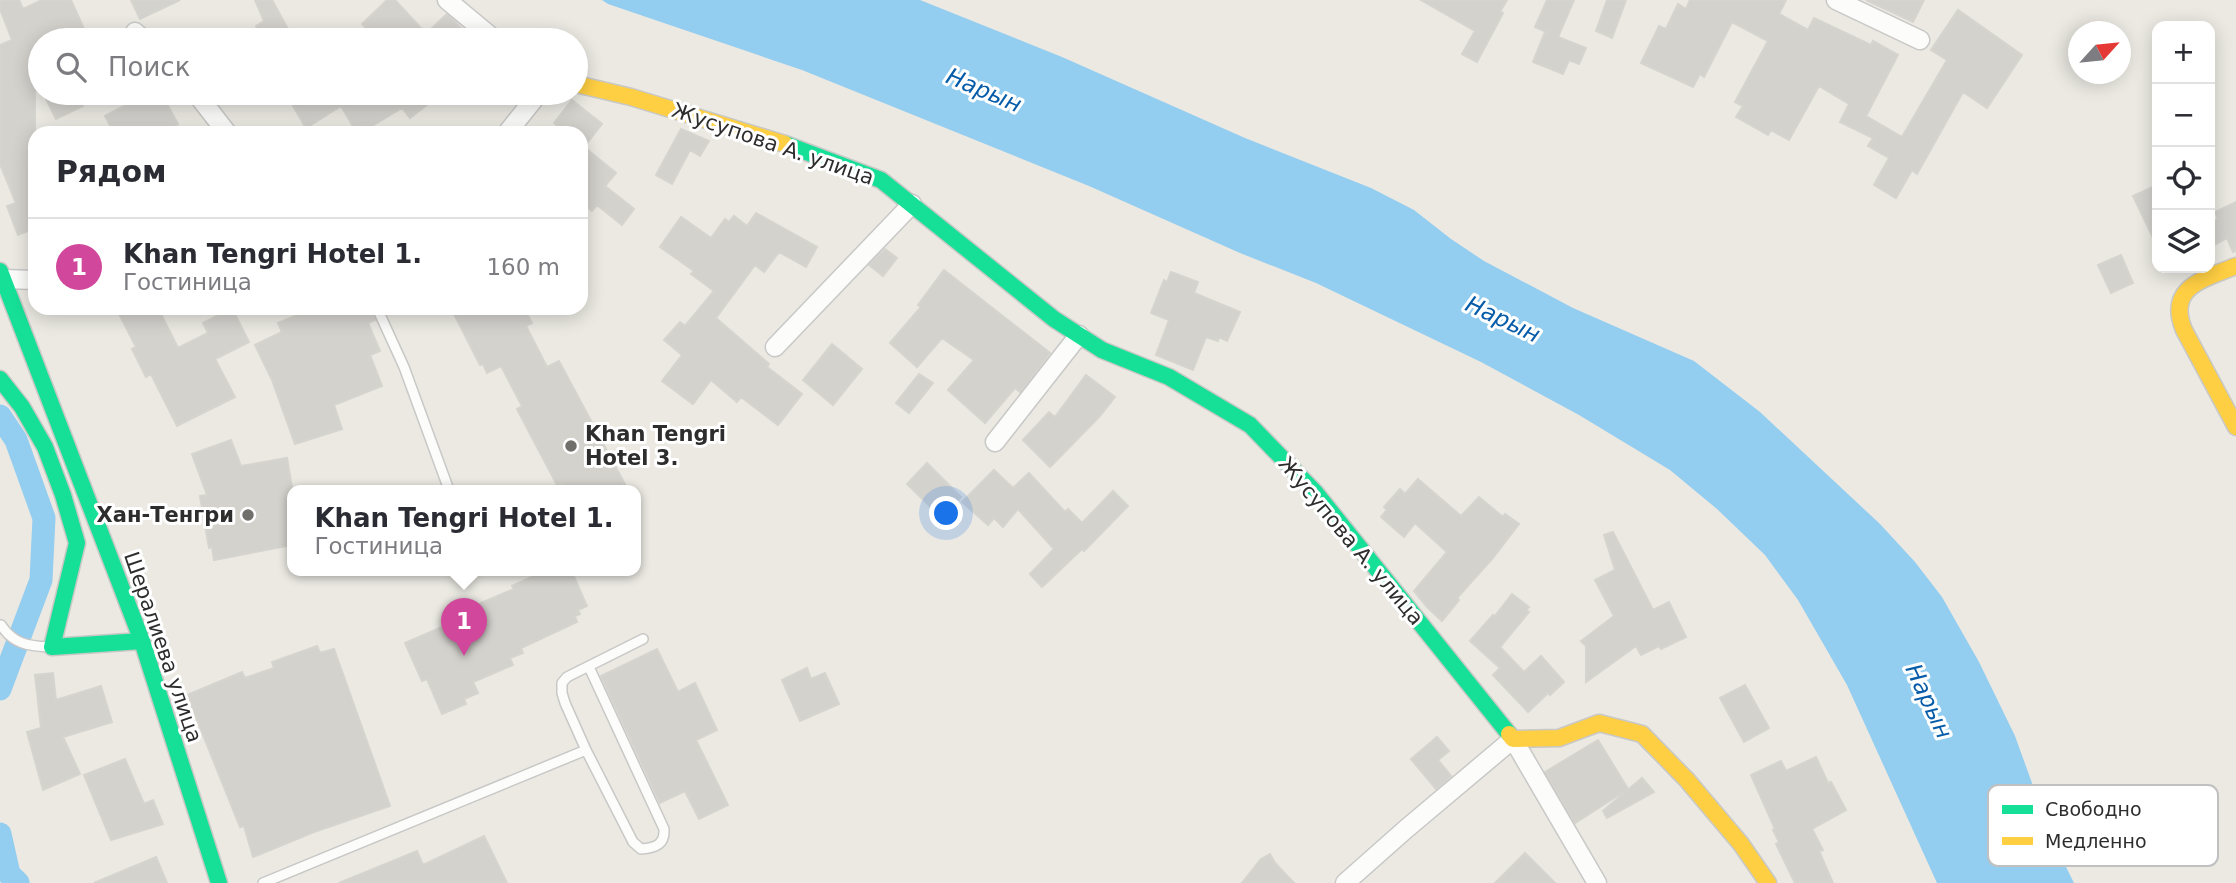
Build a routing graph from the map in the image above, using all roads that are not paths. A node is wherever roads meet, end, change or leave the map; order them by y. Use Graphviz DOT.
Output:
graph roads {
  1 [pos="447,0"];
  2 [pos="1836,0"];
  3 [pos="481,28"];
  4 [pos="1920,40"];
  5 [pos="588,87"];
  6 [pos="205,105"];
  7 [pos="529,105"];
  8 [pos="222,126"];
  9 [pos="513,126"];
  10 [pos="912,204"];
  11 [pos="2236,266"];
  12 [pos="2,275"];
  13 [pos="28,279"];
  14 [pos="380,315"];
  15 [pos="1079,335"];
  16 [pos="775,347"];
  17 [pos="0,379"];
  18 [pos="2236,427"];
  19 [pos="995,442"];
  20 [pos="447,485"];
  21 [pos="1,625"];
  22 [pos="643,639"];
  23 [pos="142,641"];
  24 [pos="52,647"];
  25 [pos="589,667"];
  26 [pos="1513,739"];
  27 [pos="586,750"];
  28 [pos="219,883"];
  29 [pos="263,883"];
  30 [pos="1345,883"];
  31 [pos="1597,883"];
  32 [pos="1768,883"];
  1 -- 3 [label="street"];
  2 -- 4 [label="street"];
  5 -- 10 [label="street, Жусупова А. улица"];
  6 -- 8 [label="street"];
  7 -- 9 [label="street"];
  10 -- 15 [label="street, Жусупова А. улица"];
  10 -- 16 [label="street"];
  11 -- 18 [label="street"];
  12 -- 13 [label="street"];
  12 -- 23 [label="street, Шералиева улица"];
  14 -- 20 [label="lane"];
  15 -- 19 [label="street"];
  15 -- 26 [label="street, Жусупова А. улица"];
  17 -- 24 [label="street"];
  21 -- 24 [label="lane"];
  22 -- 25 [label="lane"];
  23 -- 24 [label="street"];
  23 -- 28 [label="street, Шералиева улица"];
  25 -- 27 [label="lane"];
  25 -- 27 [label="lane"];
  26 -- 30 [label="street"];
  26 -- 31 [label="street"];
  26 -- 32 [label="street"];
  27 -- 29 [label="lane"];
}
